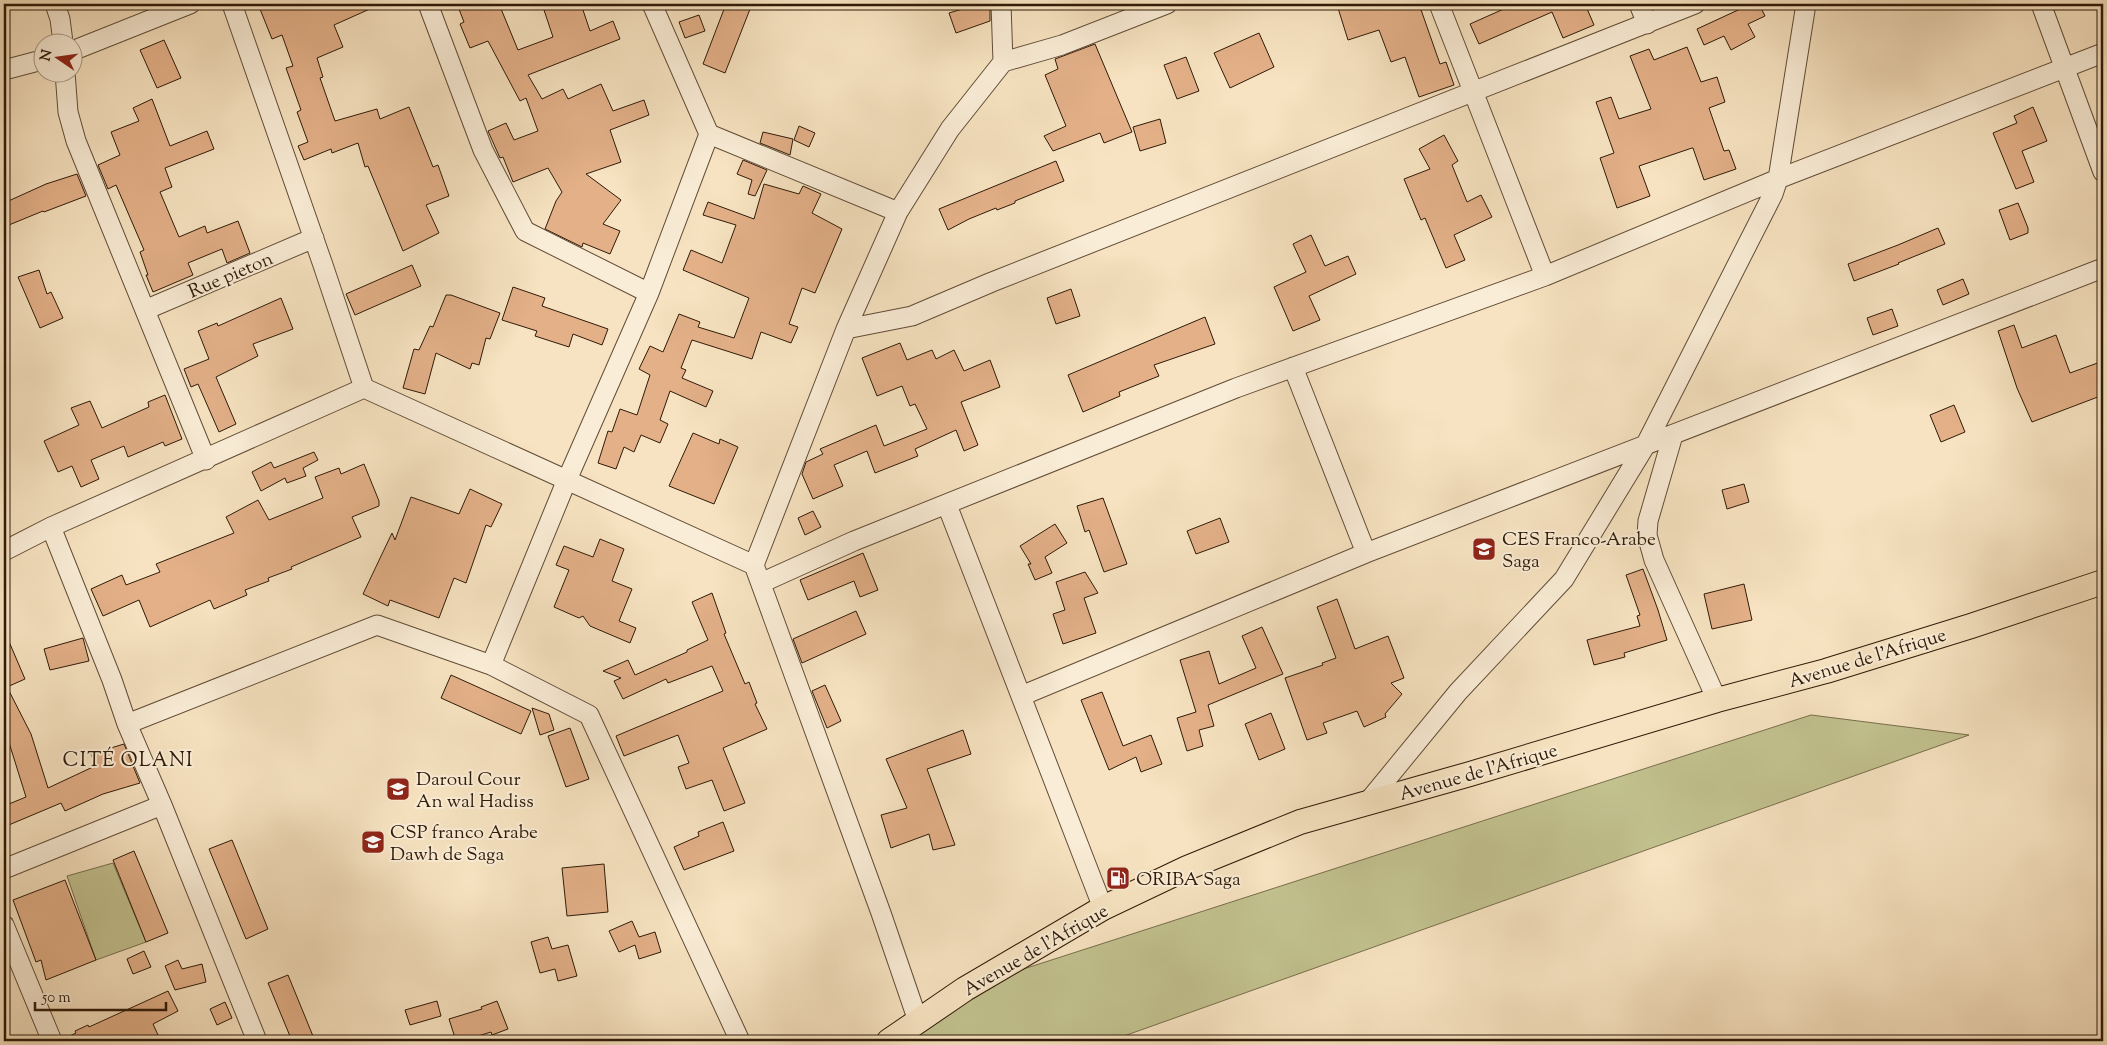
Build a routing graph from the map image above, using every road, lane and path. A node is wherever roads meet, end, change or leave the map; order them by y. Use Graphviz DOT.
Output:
graph roads {
  1 [pos="55,4"];
  2 [pos="190,4"];
  3 [pos="232,4"];
  4 [pos="428,4"];
  5 [pos="652,4"];
  6 [pos="1001,4"];
  7 [pos="1168,4"];
  8 [pos="1439,4"];
  9 [pos="1639,4"];
  10 [pos="1695,4"];
  11 [pos="1806,4"];
  12 [pos="2041,4"];
  13 [pos="1647,24"];
  14 [pos="62,32"];
  15 [pos="82,47"];
  16 [pos="2103,53"];
  17 [pos="1003,62"];
  18 [pos="32,63"];
  19 [pos="2065,68"];
  20 [pos="4,70"];
  21 [pos="66,82"];
  22 [pos="1472,91"];
  23 [pos="709,134"];
  24 [pos="2103,172"];
  25 [pos="1778,179"];
  26 [pos="898,212"];
  27 [pos="314,238"];
  28 [pos="2103,268"];
  29 [pos="1545,276"];
  30 [pos="649,293"];
  31 [pos="145,310"];
  32 [pos="846,329"];
  33 [pos="1293,367"];
  34 [pos="364,388"];
  35 [pos="1674,435"];
  36 [pos="1645,446"];
  37 [pos="206,460"];
  38 [pos="566,482"];
  39 [pos="947,506"];
  40 [pos="51,527"];
  41 [pos="4,551"];
  42 [pos="1366,553"];
  43 [pos="758,574"];
  44 [pos="2103,582"];
  45 [pos="490,665"];
  46 [pos="1020,696"];
  47 [pos="1718,700"];
  48 [pos="127,724"];
  49 [pos="1368,803"];
  50 [pos="162,805"];
  51 [pos="4,869"];
  52 [pos="1103,908"];
  53 [pos="4,925"];
  54 [pos="918,1021"];
  55 [pos="52,1041"];
  56 [pos="257,1041"];
  57 [pos="740,1041"];
  58 [pos="889,1041"];
  1 -- 14 [label="street"];
  2 -- 15 [label="street"];
  3 -- 27 [label="street"];
  4 -- 30 [label="street"];
  5 -- 23 [label="street"];
  6 -- 17 [label="street"];
  7 -- 17 [label="street"];
  8 -- 22 [label="street"];
  9 -- 13 [label="street"];
  10 -- 13 [label="street"];
  11 -- 25 [label="street"];
  12 -- 19 [label="street"];
  13 -- 22 [label="street"];
  16 -- 19 [label="street"];
  17 -- 26 [label="street"];
  18 -- 20 [label="street"];
  19 -- 24 [label="street"];
  19 -- 25 [label="street"];
  21 -- 31 [label="street"];
  22 -- 29 [label="street"];
  22 -- 32 [label="street"];
  23 -- 26 [label="street"];
  23 -- 30 [label="street"];
  25 -- 29 [label="street"];
  25 -- 36 [label="street"];
  26 -- 32 [label="street"];
  27 -- 31 [label="street, Rue pieton"];
  27 -- 34 [label="street"];
  28 -- 35 [label="street"];
  29 -- 33 [label="street"];
  30 -- 38 [label="street"];
  31 -- 37 [label="street"];
  32 -- 43 [label="street"];
  33 -- 39 [label="street"];
  33 -- 42 [label="street"];
  34 -- 37 [label="street"];
  34 -- 38 [label="street"];
  35 -- 36 [label="street"];
  35 -- 47 [label="street"];
  36 -- 42 [label="street"];
  36 -- 49 [label="street"];
  37 -- 40 [label="street"];
  38 -- 43 [label="street"];
  38 -- 45 [label="street"];
  39 -- 43 [label="street"];
  39 -- 46 [label="street"];
  40 -- 41 [label="street"];
  40 -- 48 [label="street"];
  42 -- 46 [label="street"];
  43 -- 54 [label="street"];
  44 -- 47 [label="main road, Avenue de l'Afrique"];
  45 -- 48 [label="street"];
  45 -- 57 [label="street"];
  46 -- 52 [label="street"];
  47 -- 49 [label="main road, Avenue de l'Afrique"];
  48 -- 50 [label="street"];
  49 -- 52 [label="main road, Avenue de l'Afrique"];
  50 -- 51 [label="street"];
  50 -- 56 [label="street"];
  52 -- 54 [label="main road, Avenue de l'Afrique"];
  53 -- 55 [label="street"];
  54 -- 58 [label="main road, Avenue de l'Afrique"];
}
